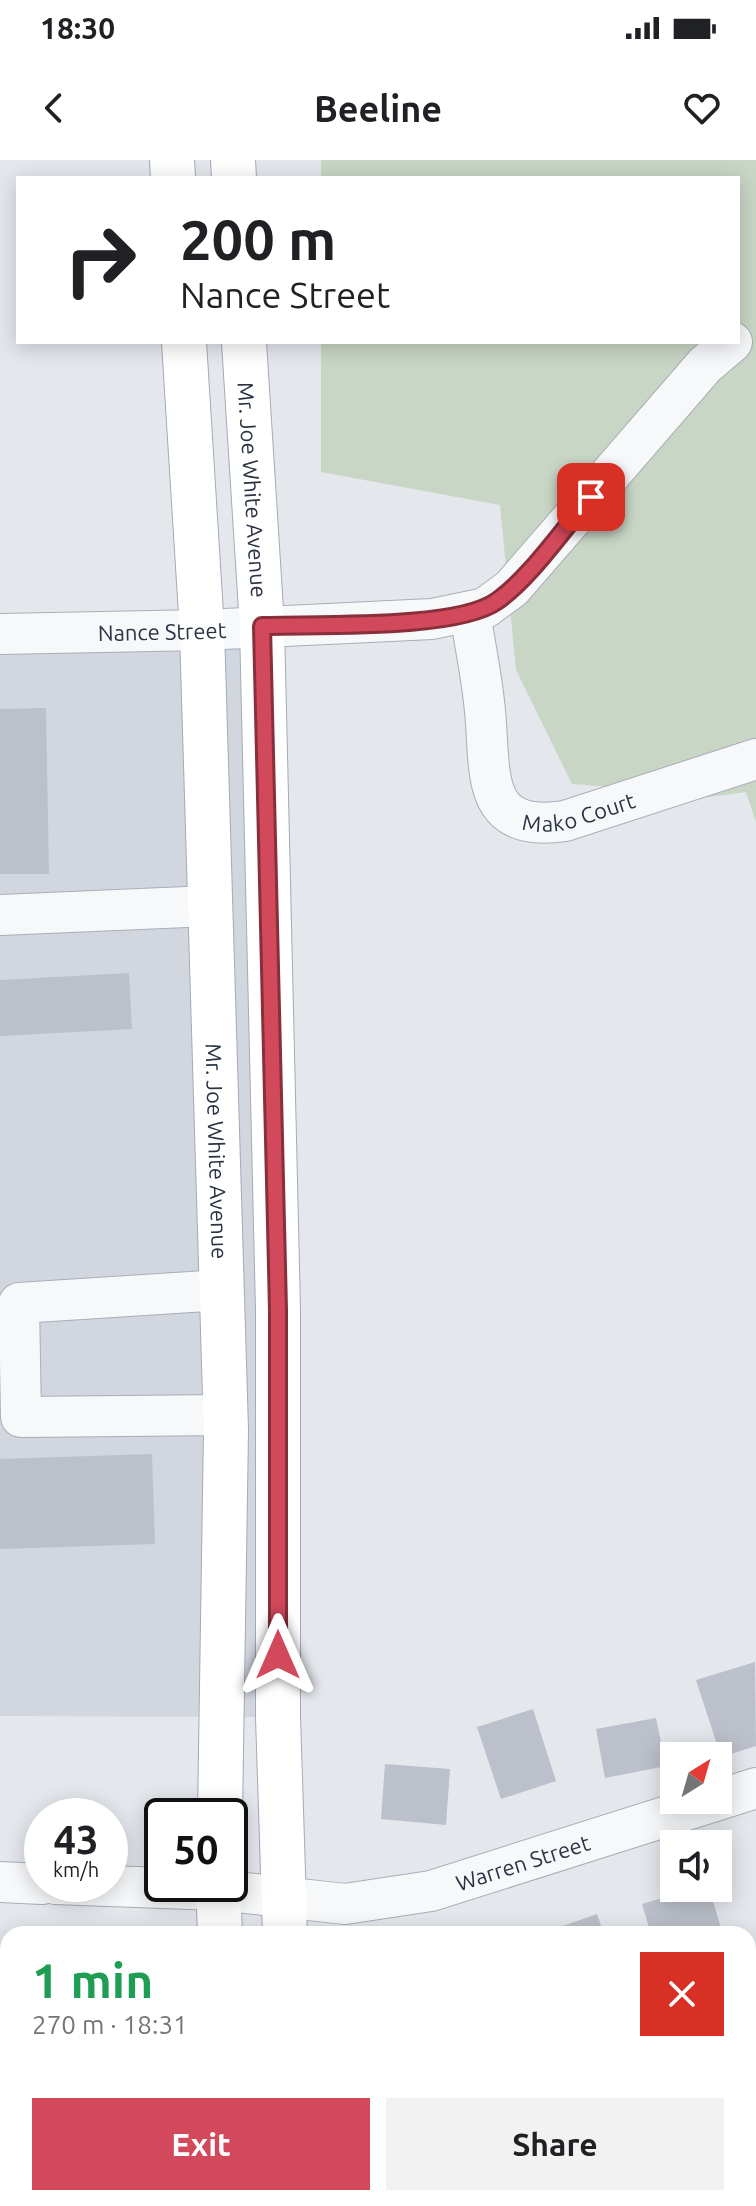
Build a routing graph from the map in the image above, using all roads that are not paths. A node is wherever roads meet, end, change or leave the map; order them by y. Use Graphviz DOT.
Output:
graph roads {
  1 [pos="184,344"];
  2 [pos="244,344"];
  3 [pos="730,344"];
  4 [pos="470,613"];
  5 [pos="262,626"];
  6 [pos="202,630"];
  7 [pos="0,634"];
  8 [pos="756,759"];
  9 [pos="210,906"];
  10 [pos="0,915"];
  11 [pos="222,1290"];
  12 [pos="225,1415"];
  13 [pos="756,1788"];
  14 [pos="220,1798"];
  15 [pos="0,1882"];
  16 [pos="24,1883"];
  17 [pos="248,1900"];
  18 [pos="219,1902"];
  19 [pos="285,1916"];
  20 [pos="220,1926"];
  1 -- 6 [label="main road, Mr. Joe White Avenue"];
  2 -- 5 [label="main road, Mr. Joe White Avenue"];
  3 -- 4 [label="street, Nance Street"];
  4 -- 5 [label="street, Nance Street"];
  4 -- 8 [label="street, Mako Court"];
  5 -- 6 [label="street, Nance Street"];
  5 -- 19 [label="main road, Mr. Joe White Avenue"];
  6 -- 7 [label="street, Nance Street"];
  6 -- 9 [label="main road, Mr. Joe White Avenue"];
  9 -- 10 [label="street"];
  9 -- 11 [label="main road, Mr. Joe White Avenue"];
  11 -- 12 [label="main road, Mr. Joe White Avenue"];
  11 -- 12 [label="street"];
  12 -- 14 [label="main road, Mr. Joe White Avenue"];
  13 -- 19 [label="street, Warren Street"];
  15 -- 16 [label="street"];
  17 -- 19 [label="street, Warren Street"];
  18 -- 20 [label="main road"];
}
